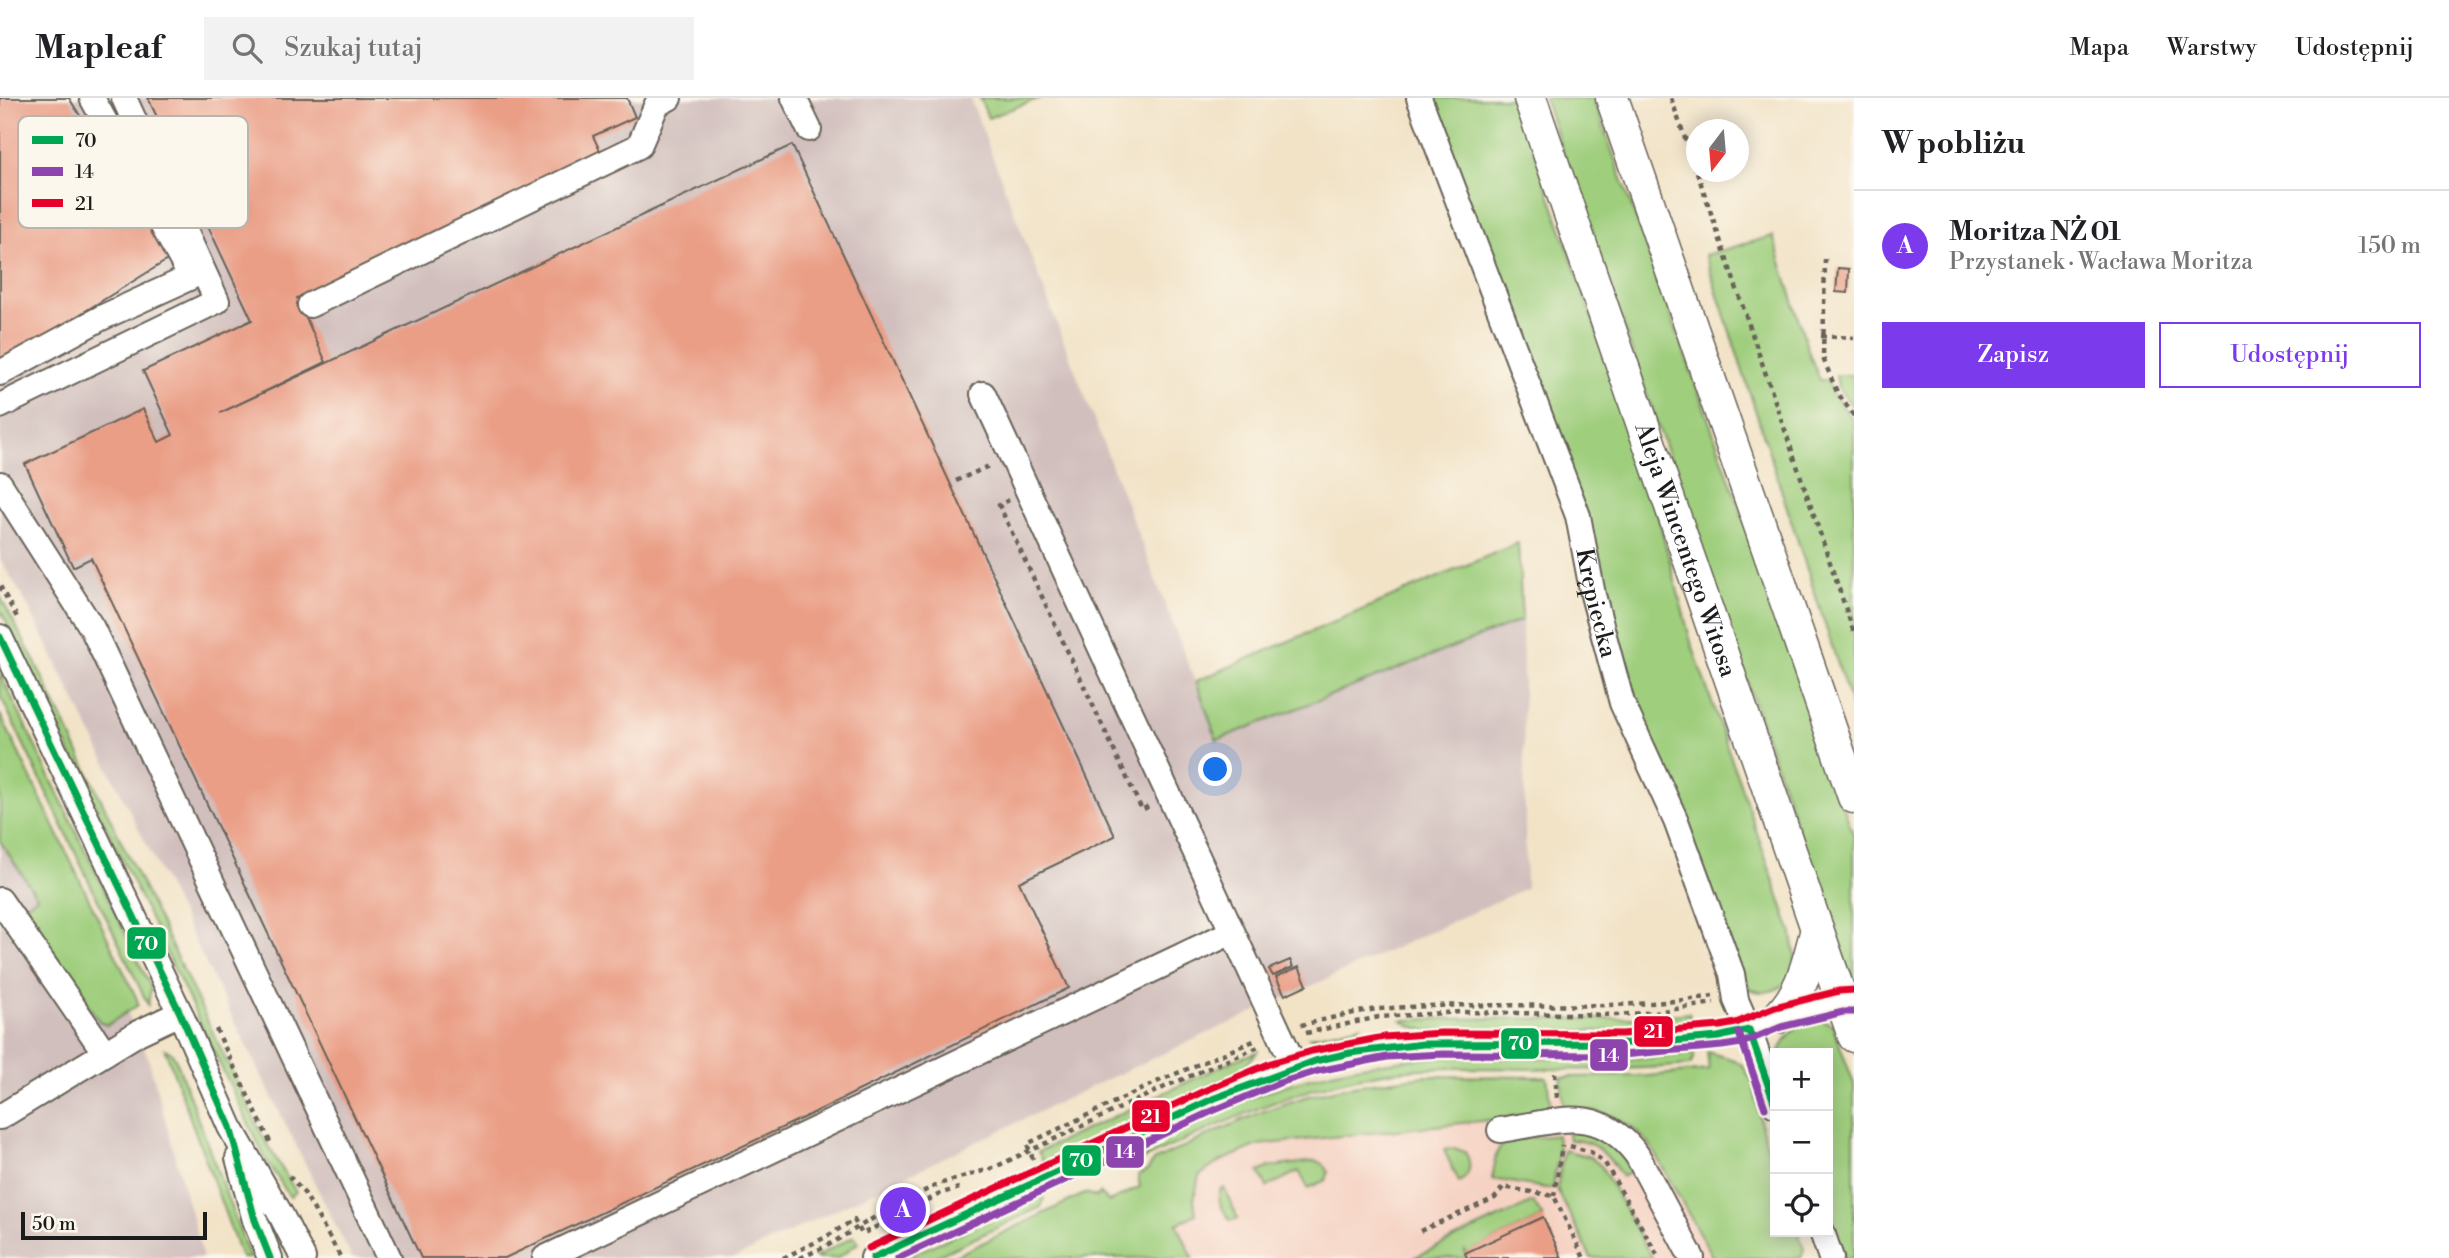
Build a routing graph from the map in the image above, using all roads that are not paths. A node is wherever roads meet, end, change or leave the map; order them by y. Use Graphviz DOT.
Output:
graph roads {
  1 [pos="92,98"];
  2 [pos="124,98"];
  3 [pos="669,98"];
  4 [pos="794,98"];
  5 [pos="1419,98"];
  6 [pos="1530,98"];
  7 [pos="1612,98"];
  8 [pos="102,116"];
  9 [pos="132,116"];
  10 [pos="809,129"];
  11 [pos="164,228"];
  12 [pos="184,228"];
  13 [pos="310,305"];
  14 [pos="0,373"];
  15 [pos="983,394"];
  16 [pos="0,406"];
  17 [pos="0,484"];
  18 [pos="0,637"];
  19 [pos="1854,797"];
  20 [pos="0,900"];
  21 [pos="1817,929"];
  22 [pos="1232,932"];
  23 [pos="1848,1001"];
  24 [pos="180,1013"];
  25 [pos="1778,1017"];
  26 [pos="1749,1030"];
  27 [pos="1854,1036"];
  28 [pos="105,1053"];
  29 [pos="1295,1067"];
  30 [pos="1770,1091"];
  31 [pos="0,1117"];
  32 [pos="230,1127"];
  33 [pos="1500,1130"];
  34 [pos="1824,1237"];
  35 [pos="270,1258"];
  36 [pos="303,1258"];
  37 [pos="389,1258"];
  38 [pos="545,1258"];
  39 [pos="873,1258"];
  40 [pos="1692,1258"];
  41 [pos="1831,1258"];
  1 -- 8 [label="street"];
  2 -- 9 [label="street"];
  3 -- 13 [label="street"];
  4 -- 10 [label="street"];
  5 -- 26 [label="street, Krępiecka"];
  6 -- 21 [label="main road, Aleja Wincentego Witosa"];
  7 -- 19 [label="main road"];
  11 -- 14 [label="street"];
  12 -- 16 [label="street"];
  15 -- 22 [label="street"];
  17 -- 37 [label="street"];
  18 -- 24 [label="street"];
  20 -- 28 [label="street"];
  21 -- 23 [label="main road, Aleja Wincentego Witosa"];
  21 -- 25 [label="main road"];
  22 -- 29 [label="street"];
  22 -- 38 [label="street"];
  23 -- 25 [label="street"];
  23 -- 27 [label="main road, Aleja Wincentego Witosa"];
  24 -- 28 [label="street"];
  24 -- 32 [label="street"];
  25 -- 26 [label="street"];
  26 -- 29 [label="street"];
  26 -- 30 [label="street, Krępiecka"];
  28 -- 31 [label="street"];
  29 -- 39 [label="street"];
  32 -- 35 [label="street"];
  32 -- 36 [label="street"];
  33 -- 40 [label="street"];
  34 -- 41 [label="street"];
}
